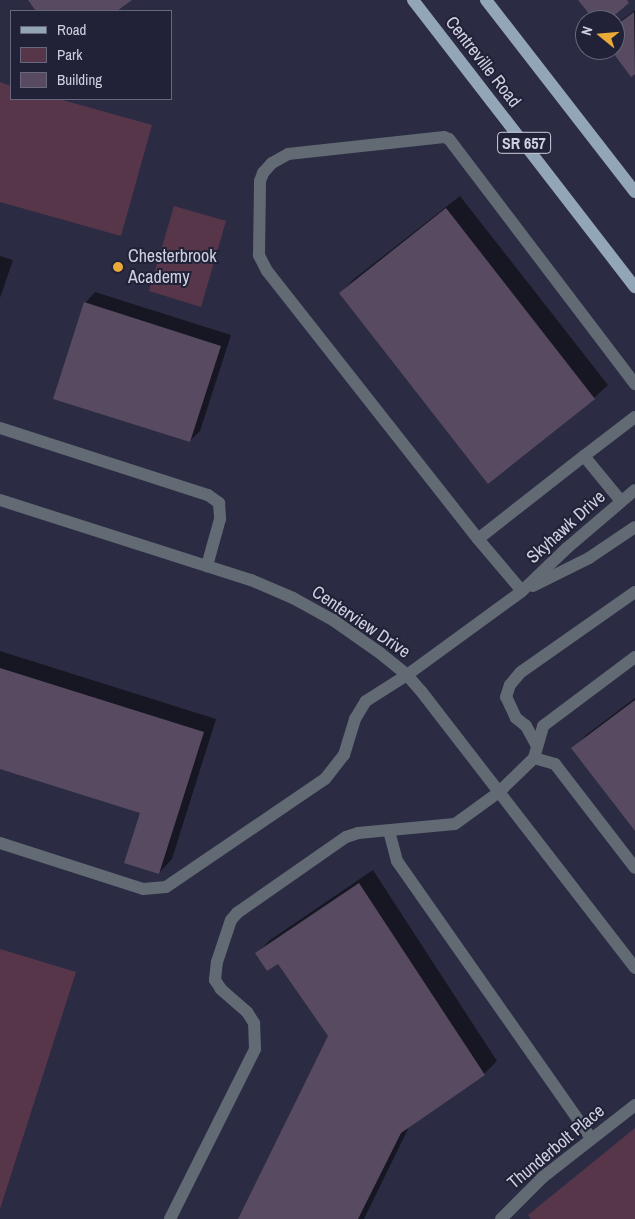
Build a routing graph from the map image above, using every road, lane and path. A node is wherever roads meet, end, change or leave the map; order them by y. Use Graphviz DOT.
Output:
graph roads {
  1 [pos="413,0"];
  2 [pos="488,1"];
  3 [pos="635,192"];
  4 [pos="635,287"];
  5 [pos="635,384"];
  6 [pos="635,416"];
  7 [pos="0,428"];
  8 [pos="584,456"];
  9 [pos="635,490"];
  10 [pos="0,500"];
  11 [pos="621,501"];
  12 [pos="635,527"];
  13 [pos="478,540"];
  14 [pos="206,566"];
  15 [pos="522,591"];
  16 [pos="635,592"];
  17 [pos="635,657"];
  18 [pos="407,675"];
  19 [pos="536,744"];
  20 [pos="534,758"];
  21 [pos="499,792"];
  22 [pos="389,830"];
  23 [pos="0,843"];
  24 [pos="635,868"];
  25 [pos="635,968"];
  26 [pos="635,1105"];
  27 [pos="591,1138"];
  28 [pos="170,1219"];
  29 [pos="501,1219"];
  1 -- 4 [label="main road, Centreville Road / SR 657"];
  2 -- 3 [label="main road"];
  5 -- 13 [label="street"];
  6 -- 8 [label="street"];
  7 -- 14 [label="street"];
  8 -- 11 [label="street"];
  8 -- 13 [label="street"];
  9 -- 11 [label="street, Skyhawk Drive"];
  10 -- 14 [label="street, Centerview Drive"];
  11 -- 15 [label="street, Skyhawk Drive"];
  12 -- 15 [label="street, Skyhawk Drive"];
  13 -- 15 [label="street"];
  14 -- 18 [label="street, Centerview Drive"];
  15 -- 18 [label="street, Skyhawk Drive"];
  16 -- 19 [label="street"];
  17 -- 19 [label="street"];
  18 -- 21 [label="street, Centerview Drive"];
  18 -- 23 [label="street, Skyhawk Drive"];
  19 -- 20 [label="street"];
  20 -- 21 [label="street"];
  20 -- 24 [label="street"];
  21 -- 22 [label="street"];
  21 -- 25 [label="street, Centerview Drive"];
  22 -- 27 [label="street"];
  22 -- 28 [label="street"];
  26 -- 27 [label="street, Thunderbolt Place"];
  27 -- 29 [label="street, Thunderbolt Place"];
}
